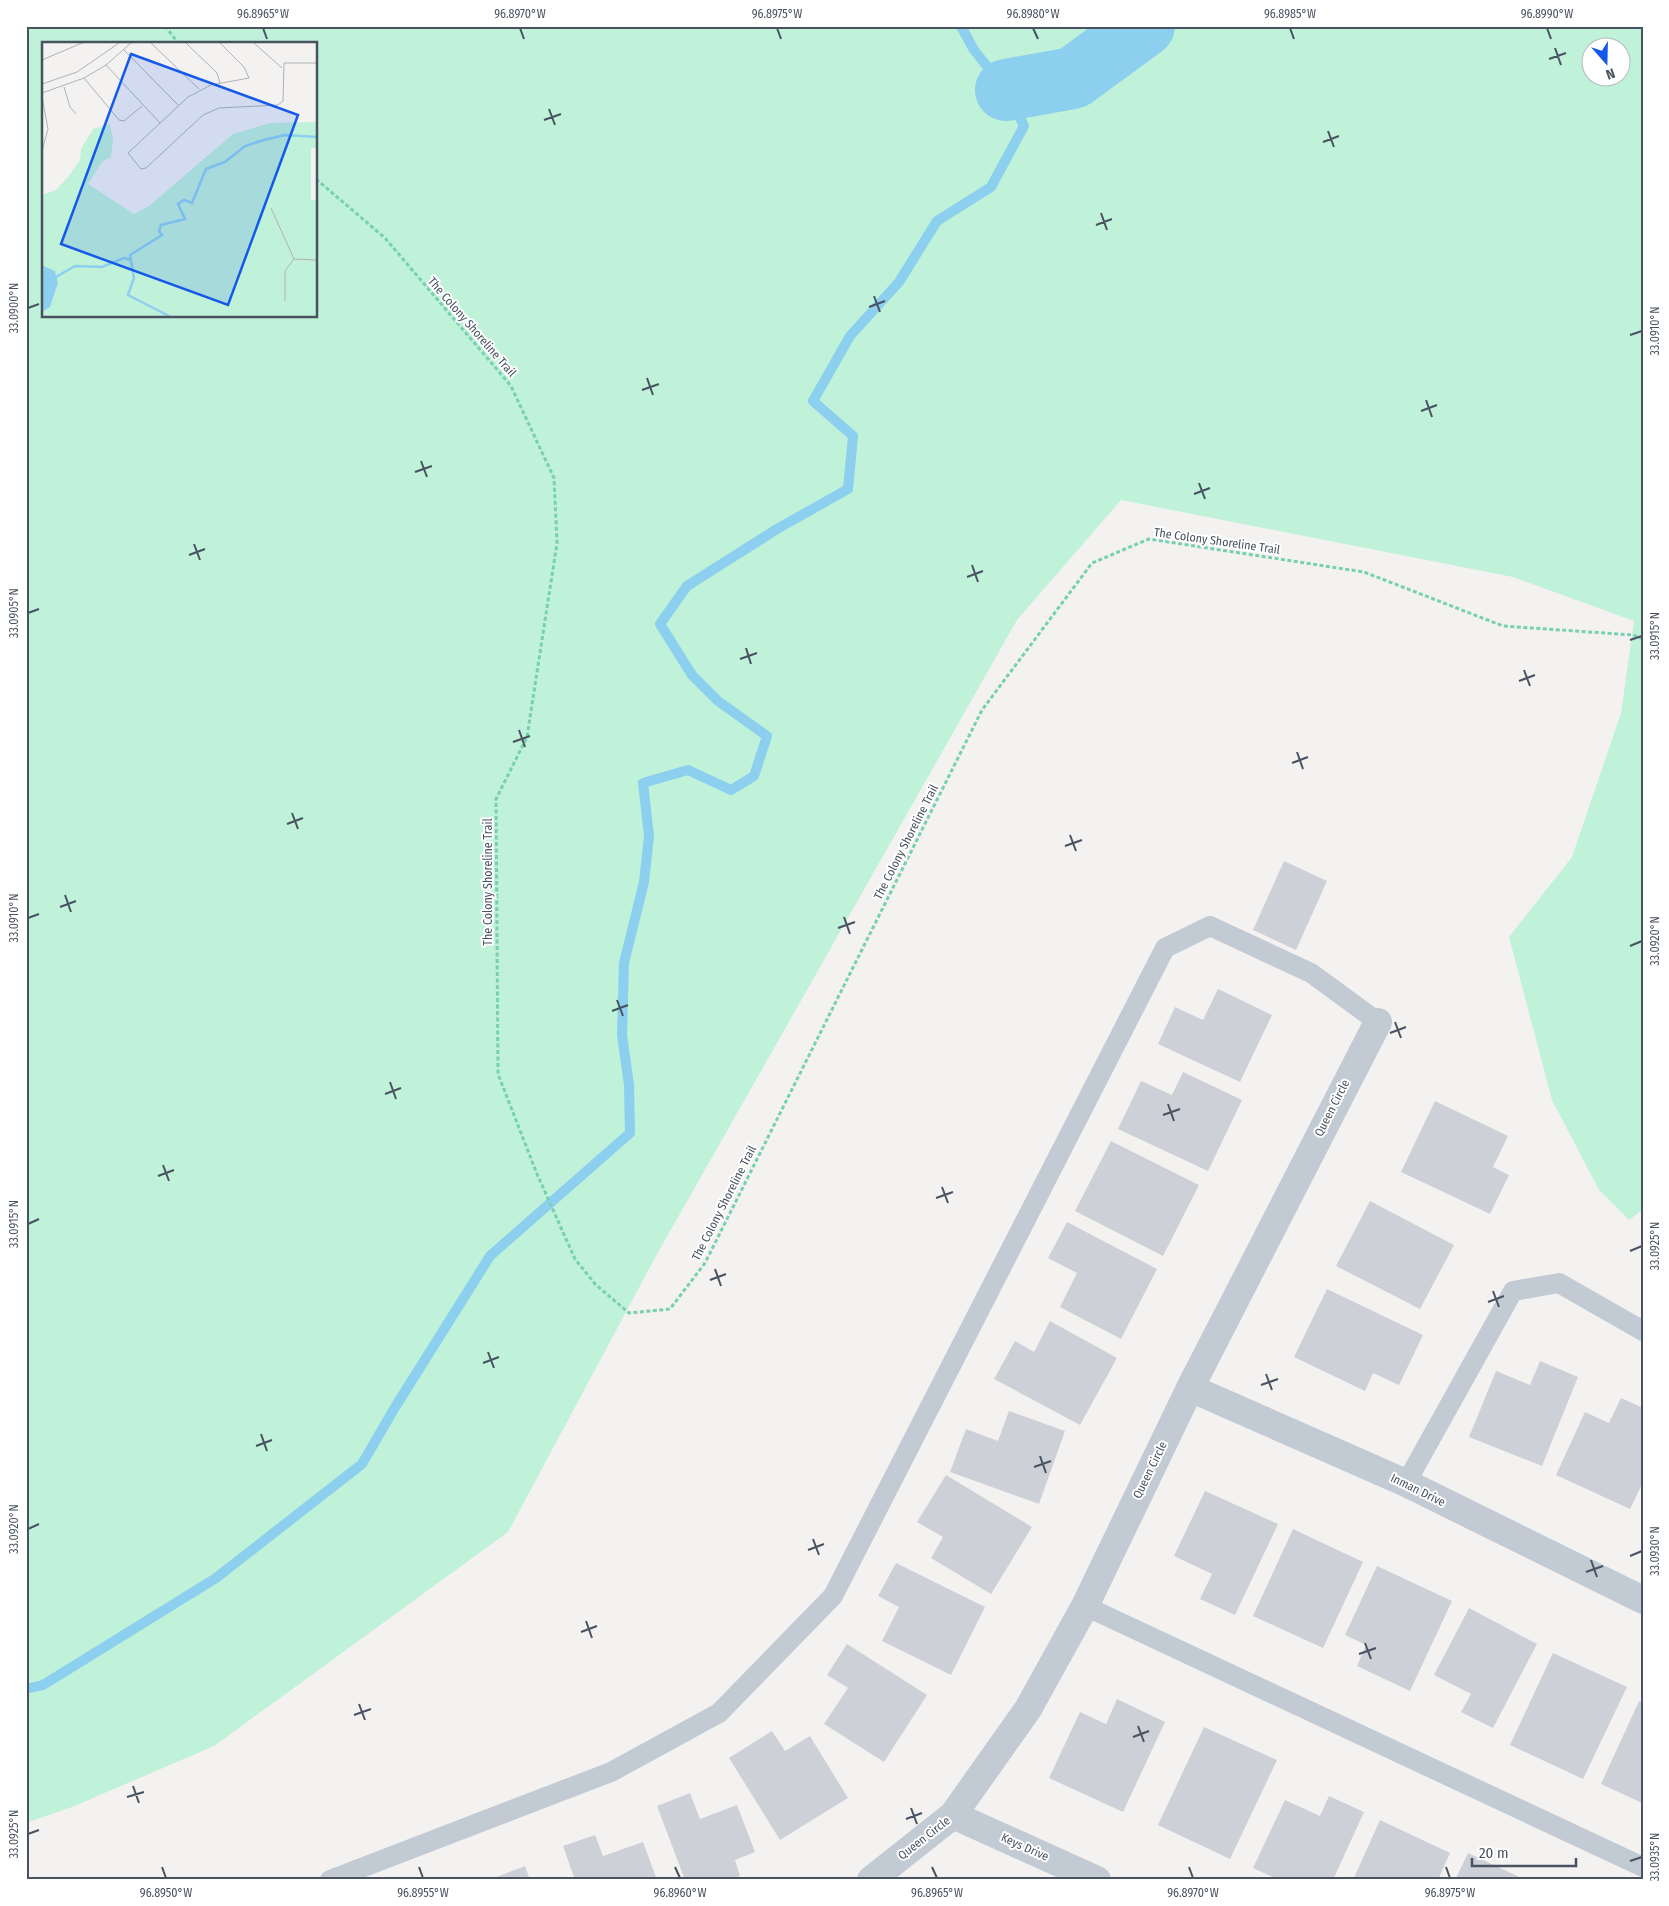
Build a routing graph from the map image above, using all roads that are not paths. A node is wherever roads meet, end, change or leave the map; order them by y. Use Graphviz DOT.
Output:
graph roads {
  1 [pos="1378,1022"];
  2 [pos="1643,1331"];
  3 [pos="1190,1388"];
  4 [pos="1406,1483"];
  5 [pos="1643,1600"];
  6 [pos="1085,1606"];
  7 [pos="953,1815"];
  8 [pos="1643,1867"];
  9 [pos="330,1880"];
  10 [pos="871,1880"];
  11 [pos="1097,1880"];
  1 -- 3 [label="street, Queen Circle"];
  1 -- 9 [label="lane"];
  2 -- 4 [label="lane"];
  3 -- 4 [label="street, Inman Drive"];
  3 -- 6 [label="street, Queen Circle"];
  4 -- 5 [label="street, Inman Drive"];
  6 -- 7 [label="street, Queen Circle"];
  6 -- 8 [label="lane"];
  7 -- 10 [label="street, Queen Circle"];
  7 -- 11 [label="street, Keys Drive"];
}
